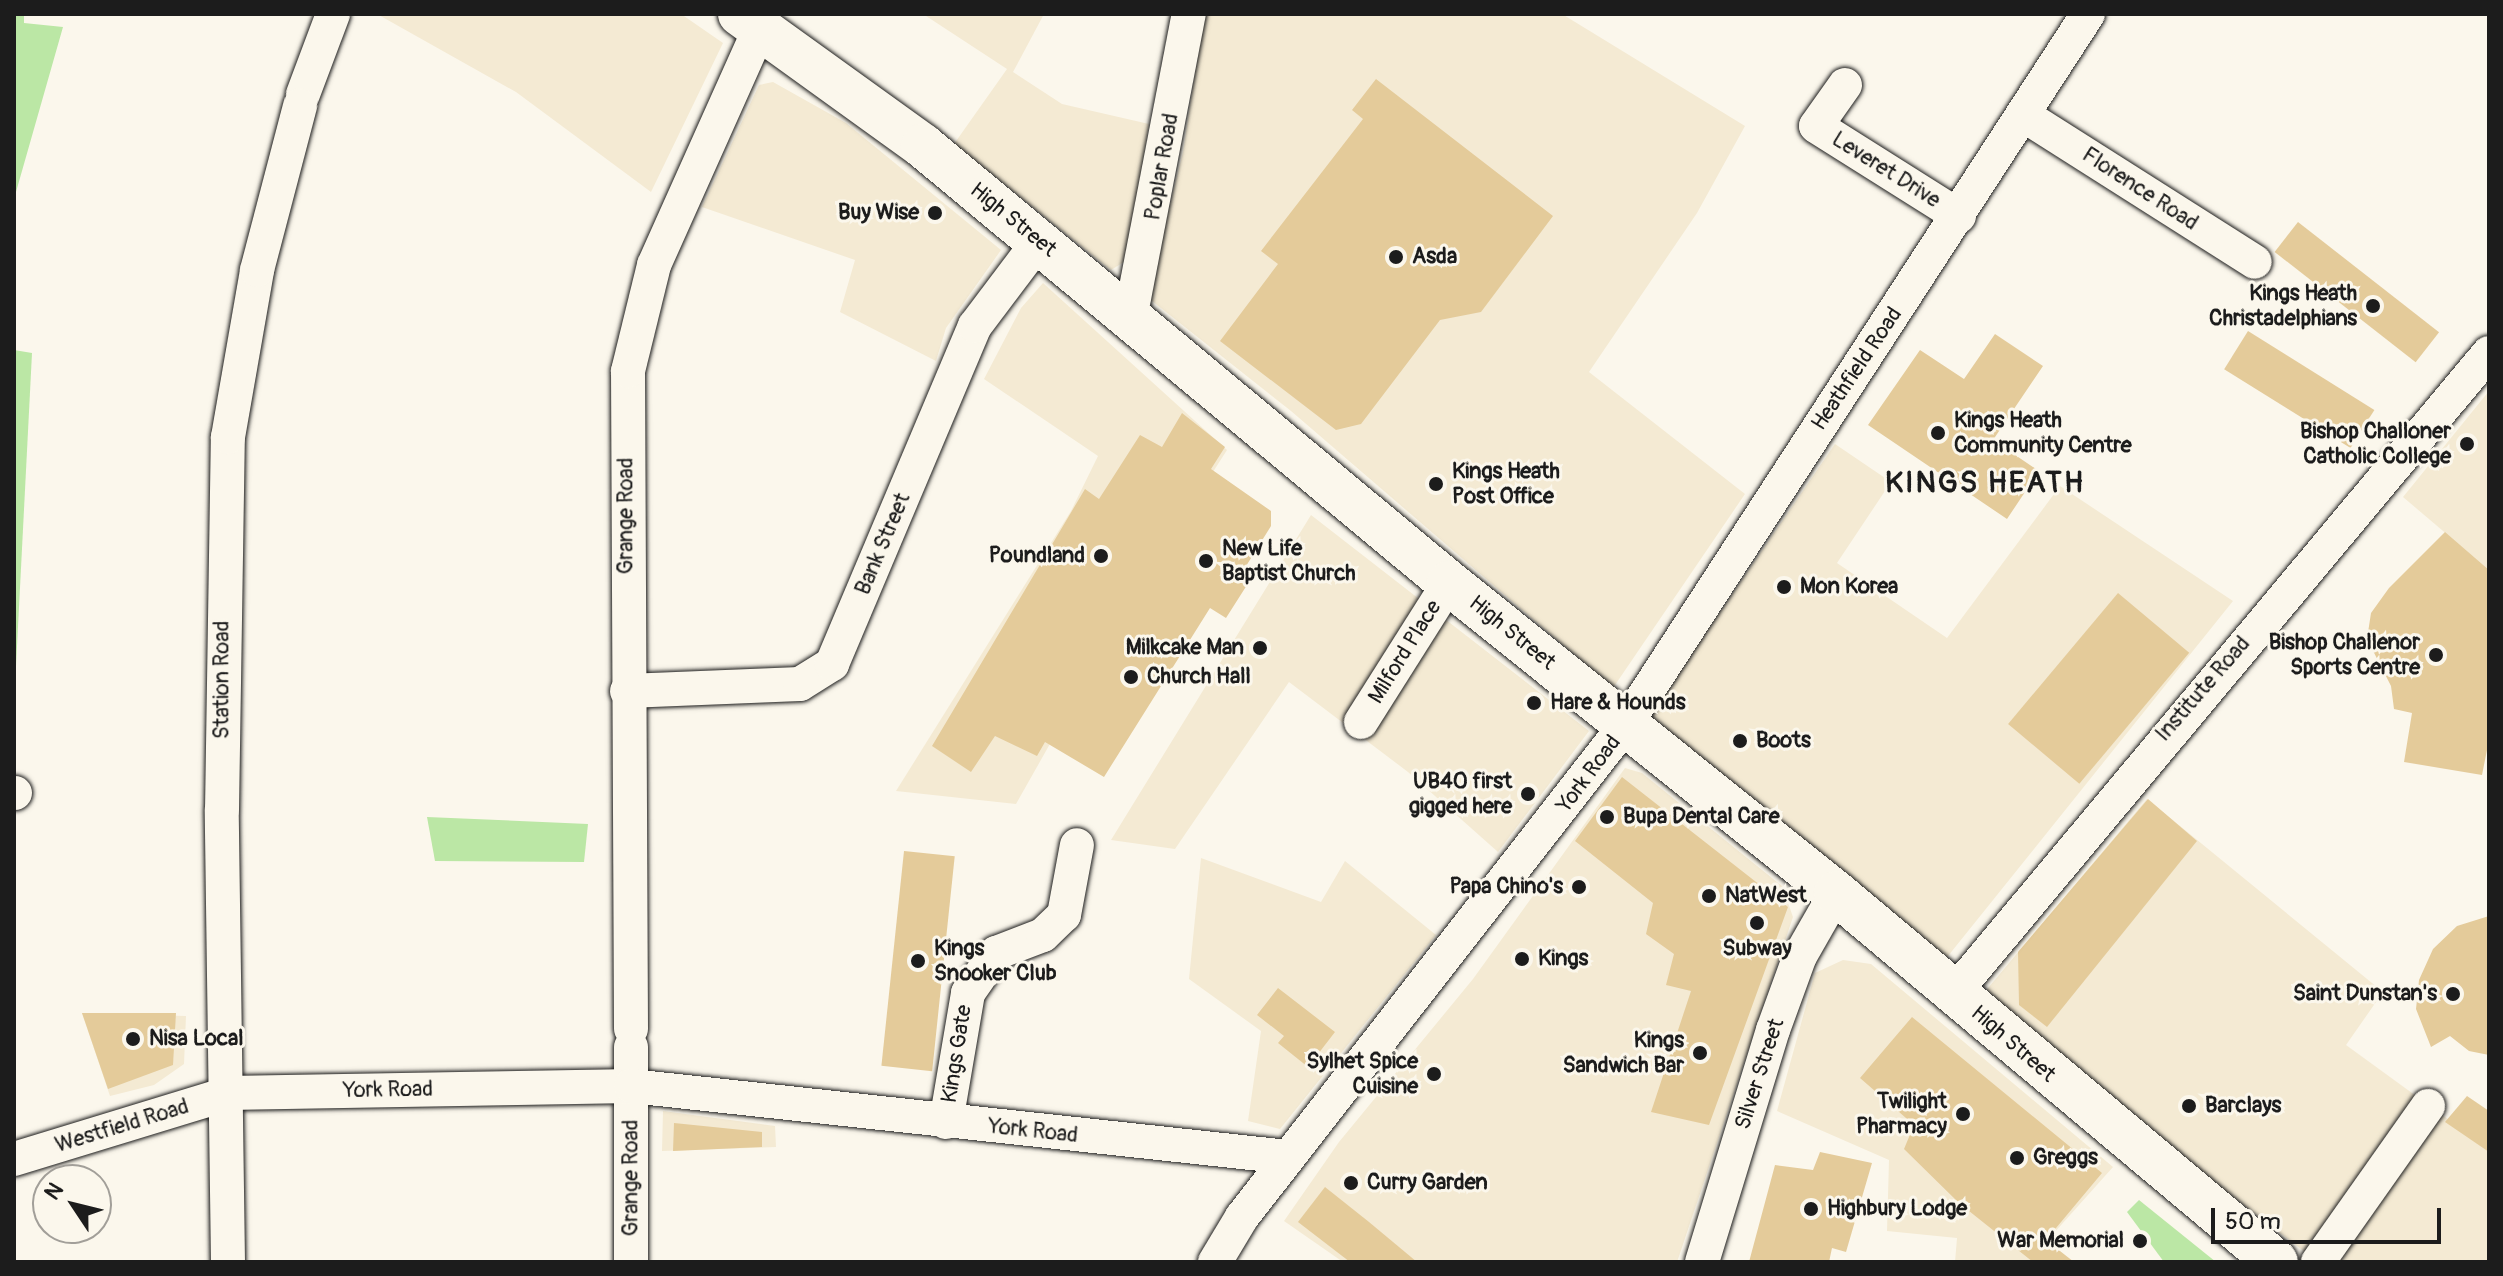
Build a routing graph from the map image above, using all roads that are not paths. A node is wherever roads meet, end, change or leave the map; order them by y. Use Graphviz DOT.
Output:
graph roads {
  1 [pos="333,14"];
  2 [pos="1189,14"];
  3 [pos="2088,14"];
  4 [pos="750,21"];
  5 [pos="1845,85"];
  6 [pos="2025,116"];
  7 [pos="1959,216"];
  8 [pos="1039,241"];
  9 [pos="2255,262"];
  10 [pos="1130,319"];
  11 [pos="2489,353"];
  12 [pos="1449,583"];
  13 [pos="627,691"];
  14 [pos="1361,722"];
  15 [pos="1626,724"];
  16 [pos="1077,845"];
  17 [pos="1836,893"];
  18 [pos="1954,993"];
  19 [pos="631,1086"];
  20 [pos="230,1093"];
  21 [pos="2428,1106"];
  22 [pos="946,1122"];
  23 [pos="1288,1157"];
  24 [pos="14,1159"];
  25 [pos="228,1262"];
  26 [pos="631,1262"];
  27 [pos="1215,1262"];
  28 [pos="1702,1262"];
  29 [pos="2276,1262"];
  30 [pos="2318,1262"];
  1 -- 20 [label="street, Station Road"];
  2 -- 10 [label="street, Poplar Road"];
  3 -- 6 [label="street, Heathfield Road"];
  4 -- 8 [label="highway, High Street"];
  4 -- 13 [label="street, Grange Road"];
  5 -- 7 [label="street, Leveret Drive"];
  6 -- 7 [label="street, Heathfield Road"];
  6 -- 9 [label="street, Florence Road"];
  7 -- 15 [label="street, Heathfield Road"];
  8 -- 10 [label="highway, High Street"];
  8 -- 13 [label="street, Bank Street"];
  10 -- 12 [label="highway, High Street"];
  11 -- 18 [label="street, Institute Road"];
  12 -- 14 [label="street, Milford Place"];
  12 -- 15 [label="highway, High Street"];
  13 -- 19 [label="street, Grange Road"];
  15 -- 17 [label="highway, High Street"];
  15 -- 23 [label="street, York Road"];
  16 -- 22 [label="street, Kings Gate"];
  17 -- 18 [label="highway, High Street"];
  17 -- 28 [label="street, Silver Street"];
  18 -- 29 [label="highway, High Street"];
  19 -- 20 [label="street, York Road"];
  19 -- 22 [label="street, York Road"];
  19 -- 26 [label="street, Grange Road"];
  20 -- 24 [label="street, Westfield Road"];
  20 -- 25 [label="street, Station Road"];
  21 -- 30 [label="street"];
  22 -- 23 [label="street, York Road"];
  23 -- 27 [label="street"];
}
